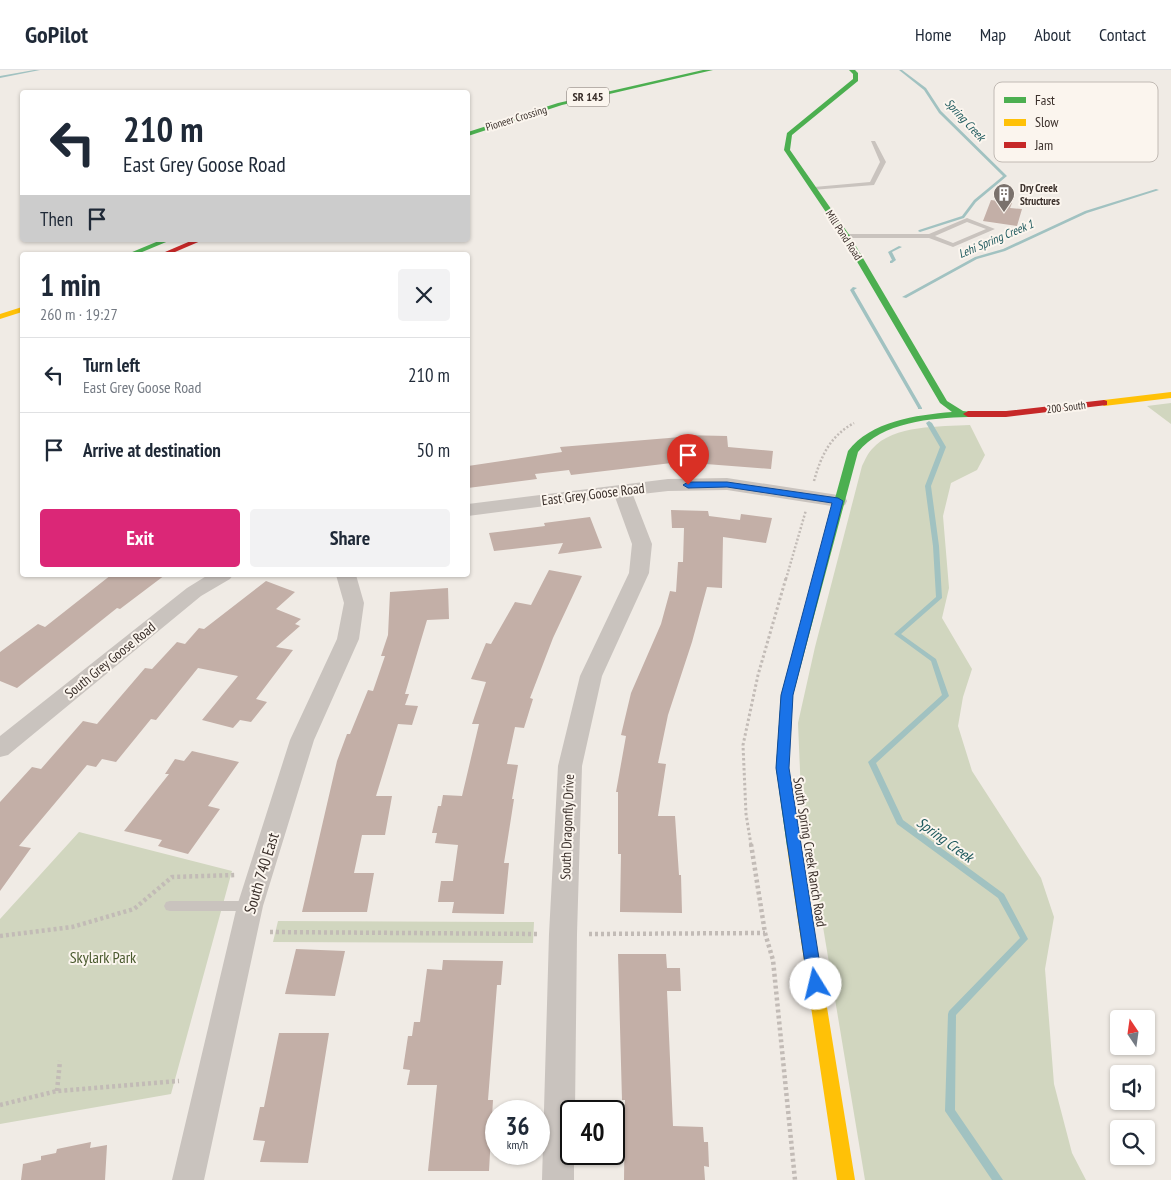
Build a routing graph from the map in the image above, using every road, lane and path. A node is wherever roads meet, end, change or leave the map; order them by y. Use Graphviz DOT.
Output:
graph roads {
  1 [pos="670,70"];
  2 [pos="710,70"];
  3 [pos="852,70"];
  4 [pos="470,122"];
  5 [pos="470,133"];
  6 [pos="872,142"];
  7 [pos="814,189"];
  8 [pos="846,236"];
  9 [pos="930,236"];
  10 [pos="162,242"];
  11 [pos="194,242"];
  12 [pos="137,252"];
  13 [pos="169,252"];
  14 [pos="20,310"];
  15 [pos="0,318"];
  16 [pos="1171,395"];
  17 [pos="960,414"];
  18 [pos="911,422"];
  19 [pos="622,490"];
  20 [pos="838,501"];
  21 [pos="470,510"];
  22 [pos="220,577"];
  23 [pos="347,577"];
  24 [pos="0,749"];
  25 [pos="236,875"];
  26 [pos="170,906"];
  27 [pos="250,906"];
  28 [pos="270,932"];
  29 [pos="765,933"];
  30 [pos="542,934"];
  31 [pos="590,934"];
  32 [pos="0,936"];
  33 [pos="60,1061"];
  34 [pos="179,1081"];
  35 [pos="57,1091"];
  36 [pos="0,1105"];
  37 [pos="188,1180"];
  38 [pos="558,1180"];
  39 [pos="846,1180"];
  1 -- 4 [label="main road, Pioneer Crossing / SR 145"];
  2 -- 5 [label="main road, Pioneer Crossing / SR 145"];
  3 -- 7 [label="main road, Mill Pond Road"];
  6 -- 7 [label="lane"];
  7 -- 8 [label="main road, Mill Pond Road"];
  8 -- 9 [label="lane"];
  8 -- 17 [label="main road, Mill Pond Road"];
  9 -- 9 [label="lane"];
  10 -- 12 [label="main road"];
  11 -- 13 [label="main road"];
  14 -- 15 [label="main road"];
  16 -- 17 [label="main road, 200 South"];
  17 -- 18 [label="main road, 200 South"];
  18 -- 20 [label="main road, South Spring Creek Ranch Road"];
  19 -- 20 [label="street, East Grey Goose Road"];
  19 -- 21 [label="street, East Grey Goose Road"];
  19 -- 38 [label="street, South Dragonfly Drive"];
  20 -- 39 [label="main road, South Spring Creek Ranch Road"];
  22 -- 24 [label="street, South Grey Goose Road"];
  23 -- 27 [label="street, South 740 East"];
  25 -- 32 [label="path"];
  26 -- 27 [label="lane"];
  27 -- 37 [label="street, South 740 East"];
  28 -- 30 [label="path"];
  29 -- 31 [label="path"];
  33 -- 35 [label="path"];
  34 -- 35 [label="path"];
  35 -- 36 [label="path"];
}
